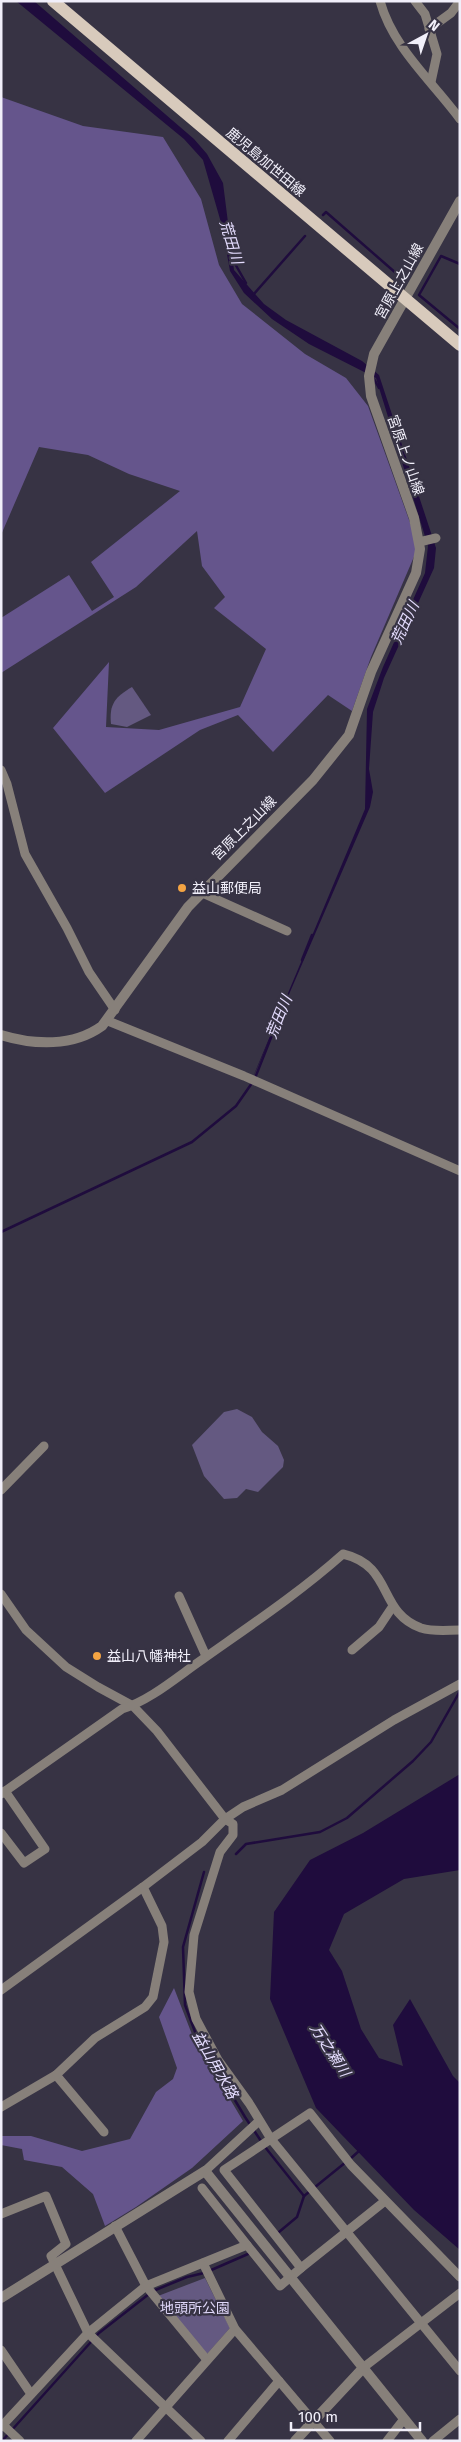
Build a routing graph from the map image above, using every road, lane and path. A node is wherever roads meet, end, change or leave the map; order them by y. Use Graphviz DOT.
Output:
graph roads {
  1 [pos="53,1"];
  2 [pos="380,1"];
  3 [pos="415,1"];
  4 [pos="460,1"];
  5 [pos="67,6"];
  6 [pos="430,28"];
  7 [pos="431,82"];
  8 [pos="460,119"];
  9 [pos="460,201"];
  10 [pos="405,299"];
  11 [pos="460,345"];
  12 [pos="369,376"];
  13 [pos="436,538"];
  14 [pos="419,542"];
  15 [pos="1,770"];
  16 [pos="200,892"];
  17 [pos="287,931"];
  18 [pos="116,1010"];
  19 [pos="108,1020"];
  20 [pos="1,1035"];
  21 [pos="460,1171"];
  22 [pos="44,1446"];
  23 [pos="1,1490"];
  24 [pos="1,1594"];
  25 [pos="179,1596"];
  26 [pos="393,1606"];
  27 [pos="460,1630"];
  28 [pos="352,1650"];
  29 [pos="206,1656"];
  30 [pos="459,1684"];
  31 [pos="133,1706"];
  32 [pos="3,1792"];
  33 [pos="224,1819"];
  34 [pos="1,1833"];
  35 [pos="143,1887"];
  36 [pos="1,1990"];
  37 [pos="56,2075"];
  38 [pos="1,2108"];
  39 [pos="254,2126"];
  40 [pos="104,2132"];
  41 [pos="267,2143"];
  42 [pos="205,2171"];
  43 [pos="202,2188"];
  44 [pos="385,2201"];
  45 [pos="1,2214"];
  46 [pos="116,2226"];
  47 [pos="347,2234"];
  48 [pos="247,2245"];
  49 [pos="56,2263"];
  50 [pos="301,2268"];
  51 [pos="206,2269"];
  52 [pos="290,2276"];
  53 [pos="460,2277"];
  54 [pos="147,2288"];
  55 [pos="460,2293"];
  56 [pos="1,2298"];
  57 [pos="419,2323"];
  58 [pos="235,2329"];
  59 [pos="89,2334"];
  60 [pos="1,2350"];
  61 [pos="207,2360"];
  62 [pos="364,2367"];
  63 [pos="460,2371"];
  64 [pos="279,2381"];
  65 [pos="31,2394"];
  66 [pos="166,2408"];
  67 [pos="404,2419"];
  68 [pos="460,2419"];
  69 [pos="313,2422"];
  70 [pos="2,2426"];
  71 [pos="17,2438"];
  72 [pos="136,2441"];
  73 [pos="201,2441"];
  74 [pos="228,2441"];
  75 [pos="295,2441"];
  76 [pos="330,2441"];
  77 [pos="386,2441"];
  78 [pos="422,2441"];
  79 [pos="433,2441"];
  1 -- 5 [label="main road, 鹿児島加世田線"];
  2 -- 7 [label="street"];
  3 -- 6 [label="street"];
  4 -- 6 [label="street"];
  5 -- 10 [label="main road, 鹿児島加世田線"];
  6 -- 7 [label="street"];
  7 -- 8 [label="street"];
  9 -- 10 [label="street, 宮原上之山線"];
  10 -- 11 [label="main road, 鹿児島加世田線"];
  10 -- 12 [label="street, 宮原上之山線"];
  12 -- 14 [label="street, 宮原上ノ山線"];
  13 -- 14 [label="street"];
  14 -- 16 [label="street, 宮原上之山線"];
  15 -- 18 [label="street"];
  16 -- 17 [label="street"];
  16 -- 18 [label="street, 宮原上之山線"];
  18 -- 19 [label="street, 宮原上之山線"];
  19 -- 20 [label="street, 宮原上之山線"];
  19 -- 21 [label="street"];
  22 -- 23 [label="street"];
  24 -- 31 [label="street"];
  25 -- 29 [label="street"];
  26 -- 27 [label="street"];
  26 -- 28 [label="street"];
  26 -- 29 [label="street"];
  29 -- 31 [label="street"];
  30 -- 33 [label="street"];
  31 -- 32 [label="street"];
  31 -- 33 [label="street"];
  32 -- 34 [label="street"];
  33 -- 35 [label="street"];
  33 -- 39 [label="street"];
  35 -- 36 [label="street"];
  35 -- 37 [label="street"];
  37 -- 38 [label="street"];
  37 -- 40 [label="street"];
  39 -- 41 [label="street"];
  39 -- 42 [label="street"];
  41 -- 44 [label="street"];
  41 -- 47 [label="street"];
  41 -- 50 [label="street"];
  42 -- 46 [label="street"];
  42 -- 52 [label="street"];
  43 -- 48 [label="street"];
  44 -- 47 [label="street"];
  44 -- 53 [label="street"];
  45 -- 49 [label="street"];
  46 -- 49 [label="street"];
  46 -- 54 [label="street"];
  47 -- 50 [label="street"];
  47 -- 57 [label="street"];
  48 -- 51 [label="street"];
  48 -- 52 [label="street"];
  49 -- 56 [label="street"];
  49 -- 59 [label="street"];
  50 -- 52 [label="street"];
  51 -- 54 [label="street"];
  51 -- 58 [label="street"];
  52 -- 62 [label="street"];
  54 -- 59 [label="street"];
  54 -- 61 [label="street"];
  55 -- 57 [label="street"];
  57 -- 62 [label="street"];
  57 -- 63 [label="street"];
  58 -- 61 [label="street"];
  58 -- 64 [label="street"];
  59 -- 65 [label="street"];
  59 -- 66 [label="street"];
  60 -- 65 [label="street"];
  61 -- 66 [label="street"];
  62 -- 67 [label="street"];
  62 -- 69 [label="street"];
  64 -- 69 [label="street"];
  64 -- 74 [label="street"];
  65 -- 70 [label="street"];
  66 -- 72 [label="street"];
  66 -- 73 [label="street"];
  67 -- 77 [label="street"];
  67 -- 78 [label="street"];
  68 -- 79 [label="street"];
  69 -- 75 [label="street"];
  69 -- 76 [label="street"];
  70 -- 71 [label="street"];
}
